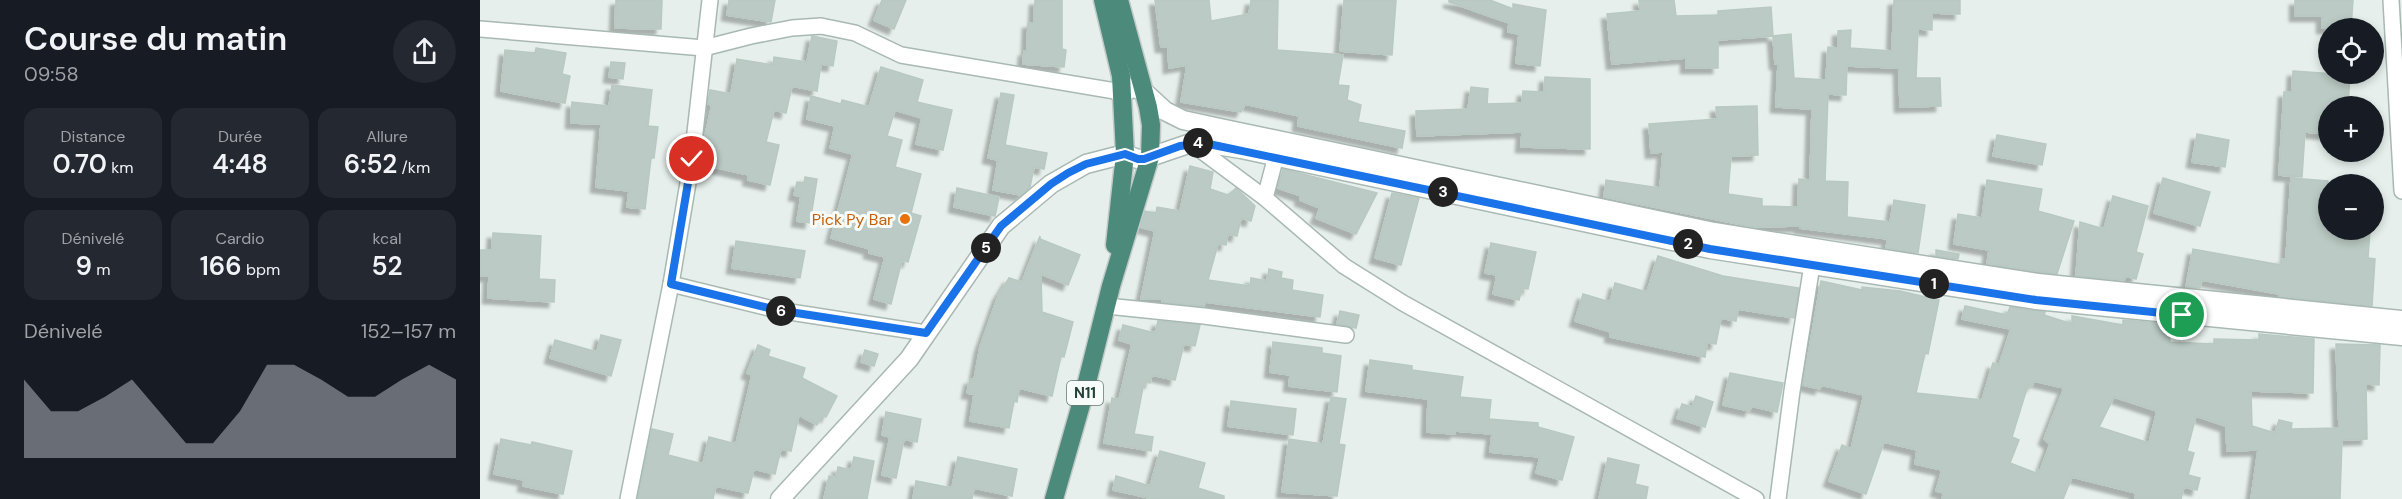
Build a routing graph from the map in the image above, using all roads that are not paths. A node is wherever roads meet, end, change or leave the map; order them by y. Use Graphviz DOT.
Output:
graph roads {
  1 [pos="710,0"];
  2 [pos="1103,0"];
  3 [pos="1119,0"];
  4 [pos="2391,0"];
  5 [pos="480,29"];
  6 [pos="704,48"];
  7 [pos="1142,90"];
  8 [pos="1121,93"];
  9 [pos="1191,143"];
  10 [pos="1125,154"];
  11 [pos="1276,156"];
  12 [pos="1150,158"];
  13 [pos="2402,191"];
  14 [pos="1265,198"];
  15 [pos="1812,265"];
  16 [pos="671,284"];
  17 [pos="1111,286"];
  18 [pos="1107,306"];
  19 [pos="2402,320"];
  20 [pos="926,333"];
  21 [pos="1346,334"];
  22 [pos="2402,336"];
  23 [pos="628,499"];
  24 [pos="780,499"];
  25 [pos="1054,499"];
  26 [pos="1756,499"];
  27 [pos="1778,499"];
  1 -- 6 [label="street"];
  2 -- 8 [label="highway, N11"];
  3 -- 7 [label="highway, N11"];
  4 -- 13 [label="street"];
  5 -- 6 [label="street"];
  6 -- 8 [label="street"];
  6 -- 16 [label="street"];
  7 -- 8 [label="street"];
  7 -- 12 [label="highway, N11"];
  7 -- 19 [label="street"];
  8 -- 10 [label="highway, N11"];
  9 -- 11 [label="street"];
  9 -- 12 [label="street"];
  9 -- 14 [label="street"];
  10 -- 12 [label="street"];
  10 -- 17 [label="highway, N11"];
  10 -- 20 [label="street"];
  11 -- 14 [label="street"];
  11 -- 15 [label="street"];
  12 -- 17 [label="highway, N11"];
  14 -- 26 [label="street"];
  15 -- 22 [label="street"];
  15 -- 27 [label="street"];
  16 -- 20 [label="street"];
  16 -- 23 [label="street"];
  17 -- 18 [label="highway, N11"];
  18 -- 21 [label="street"];
  18 -- 25 [label="highway, N11"];
  20 -- 24 [label="street"];
}
